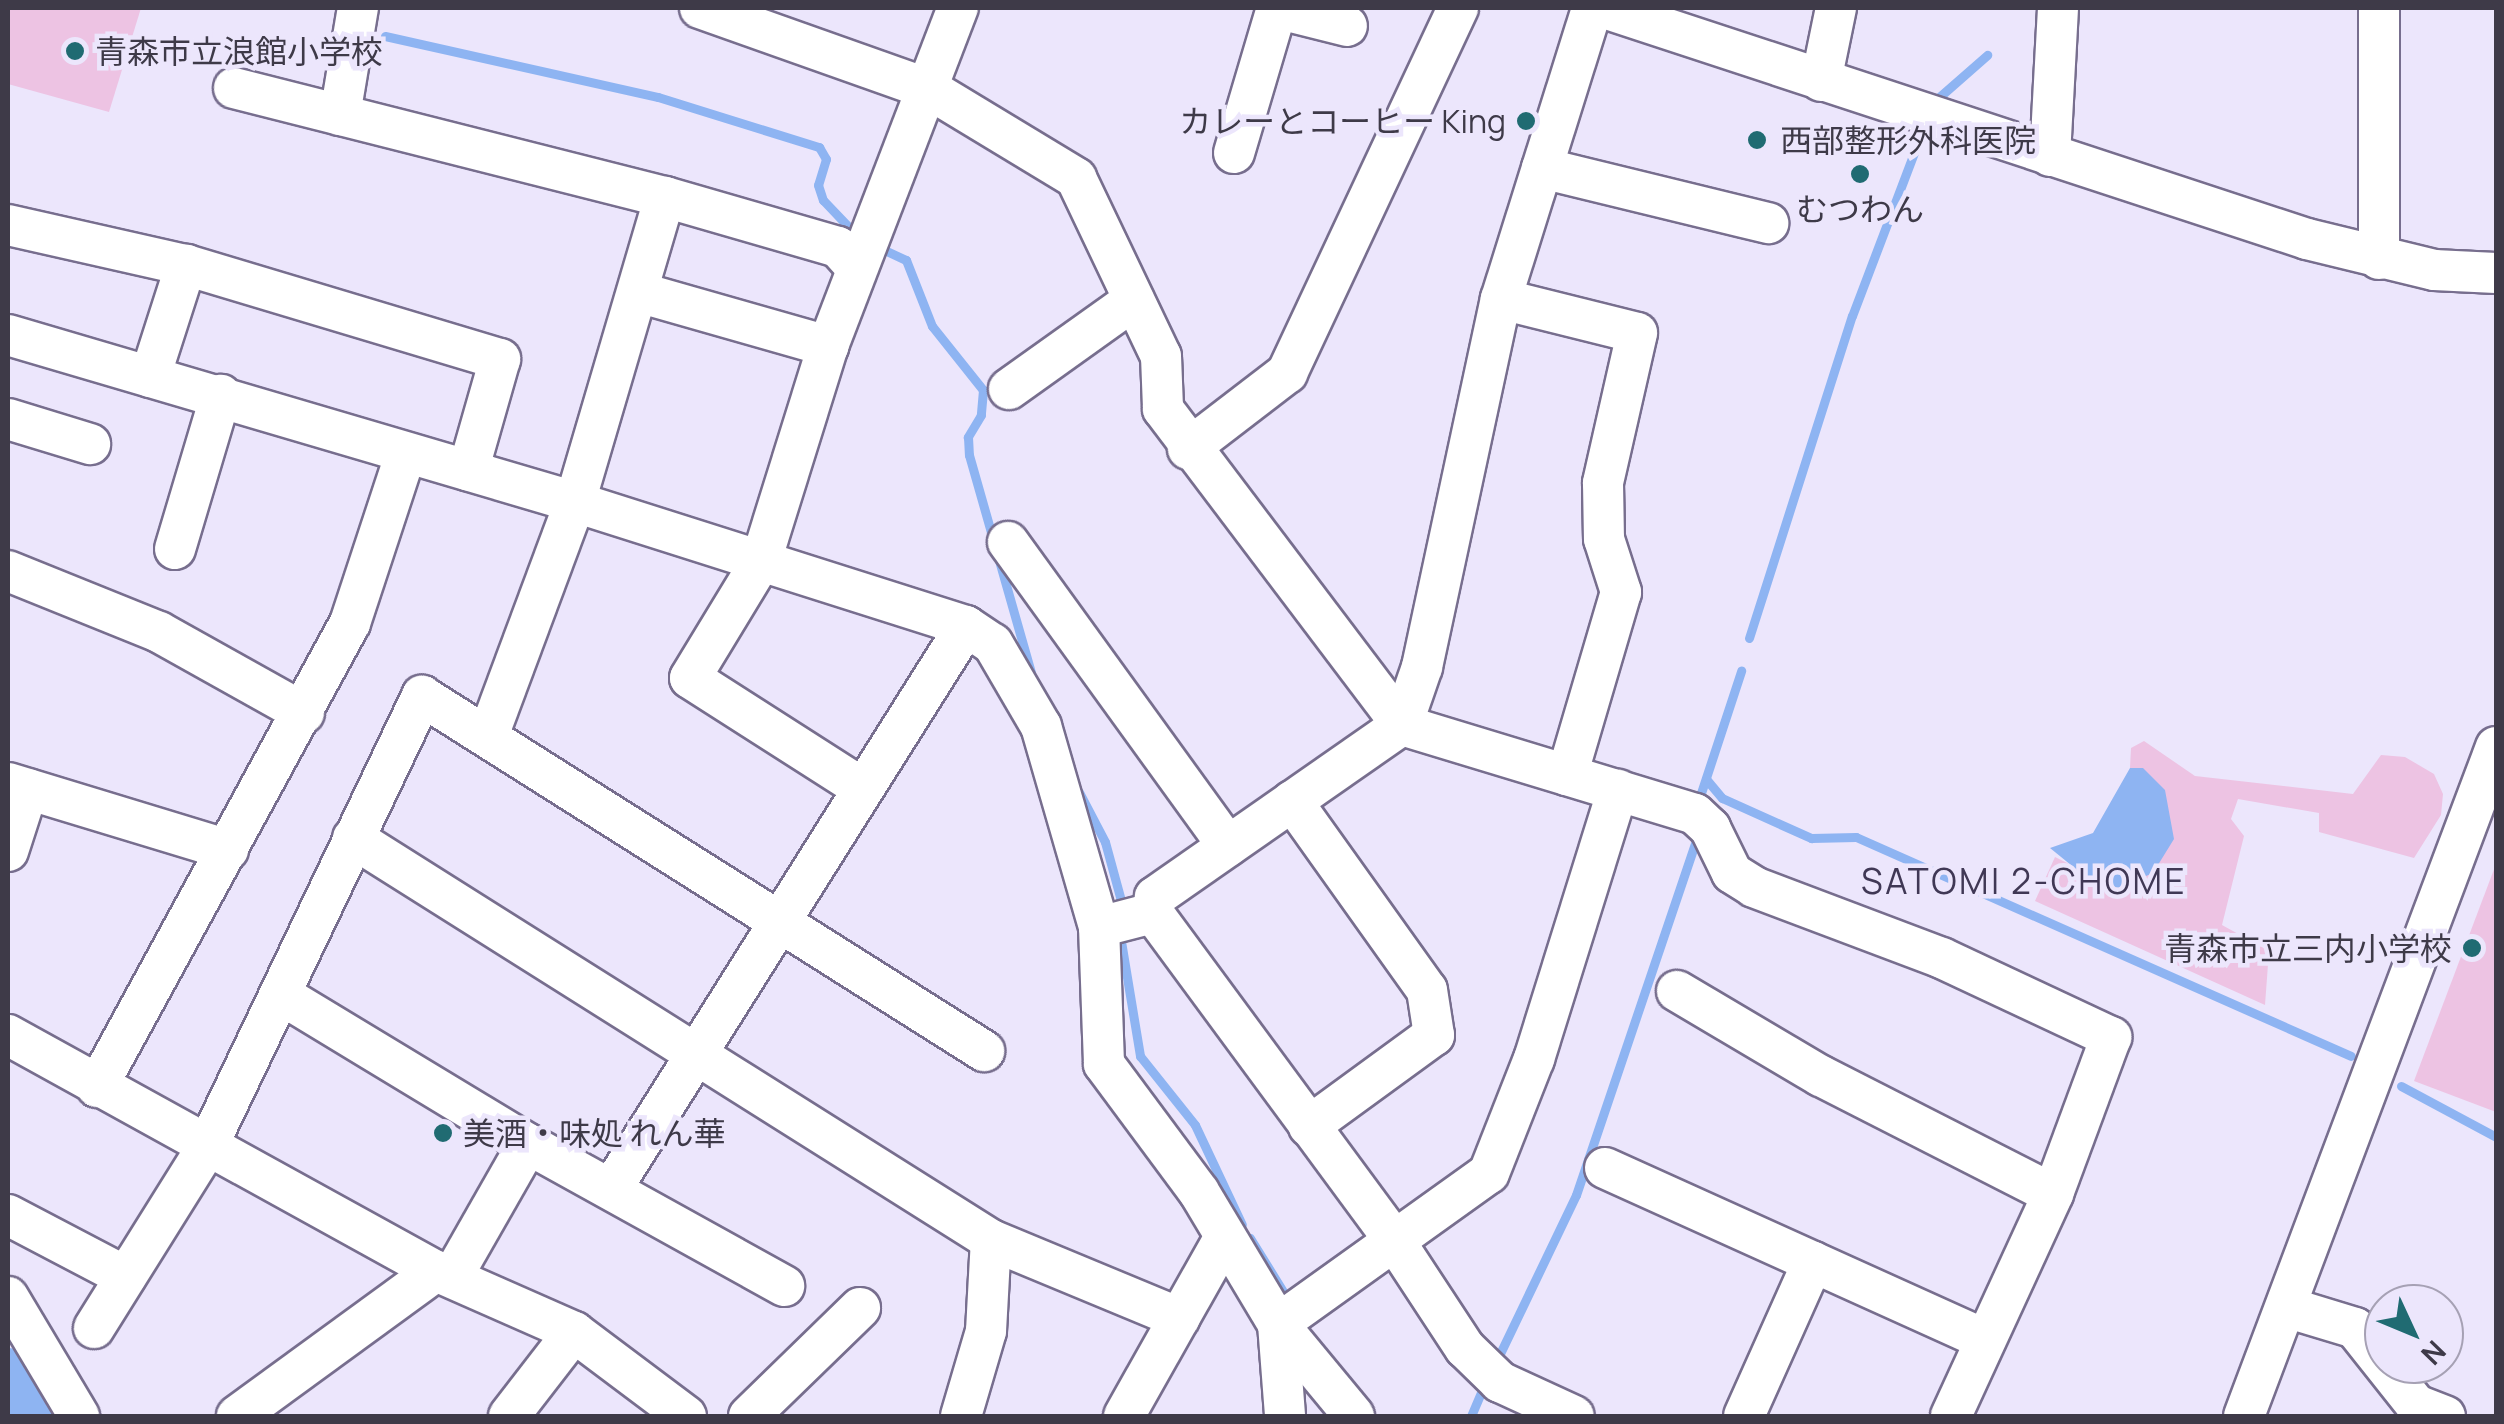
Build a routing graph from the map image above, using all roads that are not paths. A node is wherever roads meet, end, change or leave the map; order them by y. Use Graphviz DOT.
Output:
graph roads {
  1 [pos="358,8"];
  2 [pos="700,8"];
  3 [pos="958,8"];
  4 [pos="1278,8"];
  5 [pos="1458,8"];
  6 [pos="1592,8"];
  7 [pos="1604,8"];
  8 [pos="1836,8"];
  9 [pos="2058,8"];
  10 [pos="2379,8"];
  11 [pos="1347,26"];
  12 [pos="1821,80"];
  13 [pos="234,88"];
  14 [pos="928,88"];
  15 [pos="340,116"];
  16 [pos="1234,153"];
  17 [pos="2050,156"];
  18 [pos="1542,168"];
  19 [pos="665,196"];
  20 [pos="1768,223"];
  21 [pos="8,224"];
  22 [pos="865,251"];
  23 [pos="2379,259"];
  24 [pos="186,265"];
  25 [pos="2496,272"];
  26 [pos="638,292"];
  27 [pos="1501,299"];
  28 [pos="1134,300"];
  29 [pos="8,335"];
  30 [pos="828,346"];
  31 [pos="150,377"];
  32 [pos="1010,389"];
  33 [pos="221,396"];
  34 [pos="8,418"];
  35 [pos="90,444"];
  36 [pos="1188,449"];
  37 [pos="406,453"];
  38 [pos="468,472"];
  39 [pos="574,502"];
  40 [pos="1008,542"];
  41 [pos="175,549"];
  42 [pos="762,561"];
  43 [pos="8,571"];
  44 [pos="966,626"];
  45 [pos="304,713"];
  46 [pos="1402,725"];
  47 [pos="488,736"];
  48 [pos="2496,747"];
  49 [pos="1567,775"];
  50 [pos="18,786"];
  51 [pos="862,788"];
  52 [pos="1618,790"];
  53 [pos="1292,802"];
  54 [pos="353,838"];
  55 [pos="1228,846"];
  56 [pos="228,850"];
  57 [pos="8,851"];
  58 [pos="1153,913"];
  59 [pos="779,920"];
  60 [pos="1099,927"];
  61 [pos="1677,991"];
  62 [pos="280,994"];
  63 [pos="8,1035"];
  64 [pos="984,1051"];
  65 [pos="695,1054"];
  66 [pos="97,1088"];
  67 [pos="1309,1126"];
  68 [pos="528,1144"];
  69 [pos="207,1147"];
  70 [pos="1605,1168"];
  71 [pos="612,1188"];
  72 [pos="2053,1194"];
  73 [pos="8,1215"];
  74 [pos="1392,1237"];
  75 [pos="991,1240"];
  76 [pos="1223,1240"];
  77 [pos="1813,1262"];
  78 [pos="444,1274"];
  79 [pos="126,1277"];
  80 [pos="784,1286"];
  81 [pos="8,1297"];
  82 [pos="2286,1306"];
  83 [pos="860,1308"];
  84 [pos="1179,1318"];
  85 [pos="1278,1324"];
  86 [pos="94,1328"];
  87 [pos="574,1332"];
  88 [pos="1984,1339"];
  89 [pos="2436,1415"];
  90 [pos="79,1416"];
  91 [pos="237,1416"];
  92 [pos="508,1416"];
  93 [pos="686,1416"];
  94 [pos="749,1416"];
  95 [pos="962,1416"];
  96 [pos="1124,1416"];
  97 [pos="1284,1416"];
  98 [pos="1354,1416"];
  99 [pos="1574,1416"];
  100 [pos="1744,1416"];
  101 [pos="1952,1416"];
  102 [pos="2244,1416"];
  1 -- 15 [label="street"];
  2 -- 14 [label="street"];
  3 -- 14 [label="street"];
  4 -- 11 [label="street"];
  4 -- 16 [label="street"];
  5 -- 36 [label="street"];
  6 -- 18 [label="street"];
  7 -- 12 [label="street"];
  8 -- 12 [label="street"];
  9 -- 17 [label="street"];
  10 -- 23 [label="street"];
  12 -- 17 [label="street"];
  13 -- 15 [label="street"];
  14 -- 22 [label="street"];
  14 -- 28 [label="street"];
  15 -- 19 [label="street"];
  17 -- 23 [label="street"];
  18 -- 20 [label="street"];
  18 -- 27 [label="street"];
  19 -- 22 [label="street"];
  19 -- 26 [label="street"];
  21 -- 24 [label="street"];
  22 -- 30 [label="street"];
  23 -- 25 [label="street"];
  24 -- 31 [label="street"];
  24 -- 38 [label="street"];
  26 -- 30 [label="street"];
  26 -- 39 [label="street"];
  27 -- 46 [label="street"];
  27 -- 49 [label="street"];
  28 -- 32 [label="street"];
  28 -- 36 [label="street"];
  29 -- 31 [label="street"];
  30 -- 42 [label="street"];
  31 -- 33 [label="street"];
  33 -- 37 [label="street"];
  33 -- 41 [label="street"];
  34 -- 35 [label="street"];
  36 -- 46 [label="street"];
  37 -- 38 [label="street"];
  37 -- 45 [label="street"];
  38 -- 39 [label="street"];
  39 -- 42 [label="street"];
  39 -- 47 [label="street"];
  40 -- 55 [label="street"];
  42 -- 44 [label="street"];
  42 -- 51 [label="street"];
  43 -- 45 [label="street"];
  44 -- 51 [label="street"];
  44 -- 60 [label="street"];
  45 -- 56 [label="street"];
  46 -- 49 [label="street"];
  46 -- 53 [label="street"];
  47 -- 54 [label="street"];
  47 -- 59 [label="street"];
  48 -- 82 [label="street"];
  49 -- 52 [label="street"];
  50 -- 56 [label="street"];
  50 -- 57 [label="street"];
  51 -- 59 [label="street"];
  52 -- 72 [label="street"];
  52 -- 74 [label="street"];
  53 -- 55 [label="street"];
  53 -- 67 [label="street"];
  54 -- 62 [label="street"];
  54 -- 65 [label="street"];
  55 -- 58 [label="street"];
  56 -- 66 [label="street"];
  58 -- 60 [label="street"];
  58 -- 67 [label="street"];
  59 -- 64 [label="street"];
  59 -- 65 [label="street"];
  60 -- 76 [label="street"];
  61 -- 72 [label="street"];
  62 -- 68 [label="street"];
  62 -- 69 [label="street"];
  63 -- 66 [label="street"];
  65 -- 71 [label="street"];
  65 -- 75 [label="street"];
  66 -- 69 [label="street"];
  67 -- 74 [label="street"];
  68 -- 71 [label="street"];
  68 -- 78 [label="street"];
  69 -- 78 [label="street"];
  69 -- 79 [label="street"];
  70 -- 77 [label="street"];
  71 -- 80 [label="street"];
  72 -- 88 [label="street"];
  73 -- 79 [label="street"];
  74 -- 85 [label="street"];
  74 -- 99 [label="street"];
  75 -- 84 [label="street"];
  75 -- 95 [label="street"];
  76 -- 84 [label="street"];
  76 -- 85 [label="street"];
  77 -- 88 [label="street"];
  77 -- 100 [label="street"];
  78 -- 87 [label="street"];
  78 -- 91 [label="street"];
  79 -- 86 [label="street"];
  81 -- 90 [label="street"];
  82 -- 89 [label="street"];
  82 -- 102 [label="street"];
  83 -- 94 [label="street"];
  84 -- 96 [label="street"];
  85 -- 97 [label="street"];
  85 -- 98 [label="street"];
  87 -- 92 [label="street"];
  87 -- 93 [label="street"];
  88 -- 101 [label="street"];
}
